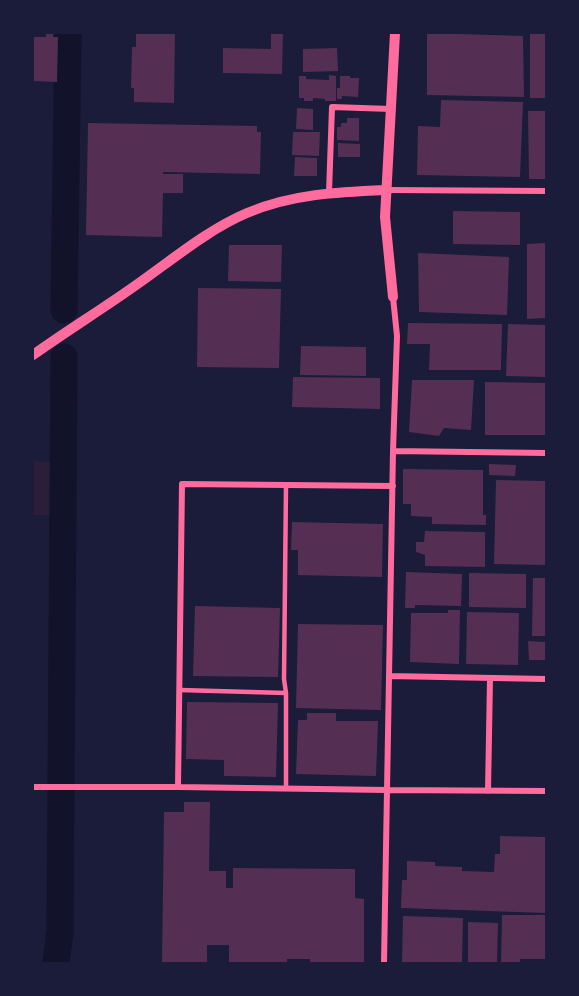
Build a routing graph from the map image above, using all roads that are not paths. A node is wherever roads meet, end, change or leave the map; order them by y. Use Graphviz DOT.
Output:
graph roads {
  1 [pos="395,33"];
  2 [pos="391,109"];
  3 [pos="386,190"];
  4 [pos="546,191"];
  5 [pos="328,193"];
  6 [pos="393,297"];
  7 [pos="33,355"];
  8 [pos="393,451"];
  9 [pos="546,453"];
  10 [pos="286,485"];
  11 [pos="393,486"];
  12 [pos="389,676"];
  13 [pos="490,679"];
  14 [pos="546,679"];
  15 [pos="180,690"];
  16 [pos="286,693"];
  17 [pos="178,786"];
  18 [pos="33,787"];
  19 [pos="286,788"];
  20 [pos="387,790"];
  21 [pos="489,791"];
  22 [pos="546,791"];
  23 [pos="384,963"];
  1 -- 2 [label="street"];
  2 -- 3 [label="street"];
  2 -- 5 [label="street"];
  3 -- 4 [label="street"];
  3 -- 5 [label="street"];
  3 -- 6 [label="street"];
  5 -- 7 [label="street"];
  6 -- 8 [label="street"];
  8 -- 9 [label="street"];
  8 -- 11 [label="street"];
  10 -- 11 [label="street"];
  10 -- 15 [label="street"];
  10 -- 16 [label="lane"];
  11 -- 12 [label="street"];
  12 -- 13 [label="street"];
  12 -- 20 [label="street"];
  13 -- 14 [label="street"];
  13 -- 21 [label="street"];
  15 -- 16 [label="lane"];
  15 -- 17 [label="street"];
  16 -- 19 [label="lane"];
  17 -- 18 [label="street"];
  17 -- 19 [label="street"];
  19 -- 20 [label="street"];
  20 -- 21 [label="street"];
  20 -- 23 [label="street"];
  21 -- 22 [label="street"];
}
